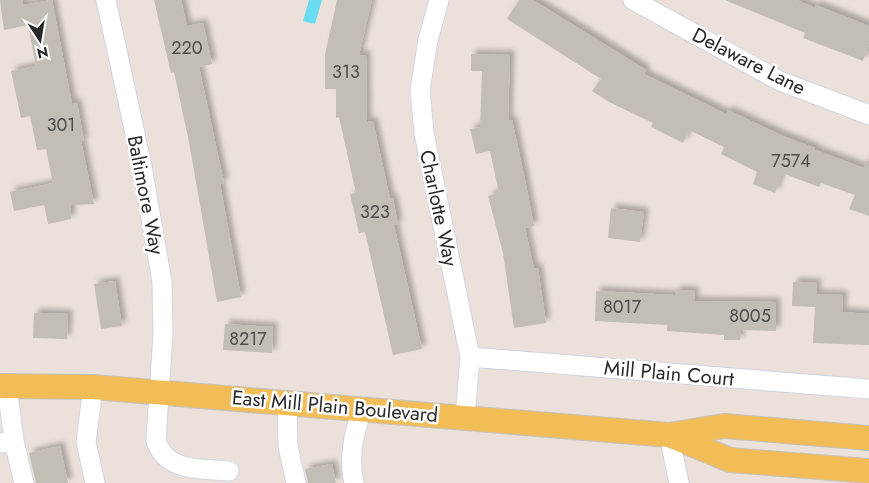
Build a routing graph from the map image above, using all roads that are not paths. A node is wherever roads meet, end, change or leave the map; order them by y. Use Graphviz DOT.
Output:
graph roads {
  1 [pos="106,0"];
  2 [pos="439,0"];
  3 [pos="633,0"];
  4 [pos="869,115"];
  5 [pos="470,357"];
  6 [pos="4,386"];
  7 [pos="93,387"];
  8 [pos="869,390"];
  9 [pos="160,392"];
  10 [pos="286,402"];
  11 [pos="362,408"];
  12 [pos="465,417"];
  13 [pos="669,435"];
  14 [pos="869,438"];
  15 [pos="7,442"];
  16 [pos="229,470"];
  17 [pos="869,471"];
  18 [pos="24,483"];
  19 [pos="95,483"];
  20 [pos="296,483"];
  21 [pos="354,483"];
  22 [pos="679,483"];
  1 -- 9 [label="street, Baltimore Way"];
  2 -- 5 [label="street, Charlotte Way"];
  3 -- 4 [label="street, Delaware Lane"];
  5 -- 8 [label="street, Mill Plain Court"];
  5 -- 12 [label="street, Charlotte Way"];
  6 -- 7 [label="main road, East Mill Plain Boulevard"];
  6 -- 15 [label="street"];
  7 -- 9 [label="main road, East Mill Plain Boulevard"];
  7 -- 19 [label="street"];
  9 -- 10 [label="main road, East Mill Plain Boulevard"];
  9 -- 16 [label="street, Baltimore Way"];
  10 -- 11 [label="main road, East Mill Plain Boulevard"];
  10 -- 20 [label="street"];
  11 -- 12 [label="main road, East Mill Plain Boulevard"];
  11 -- 21 [label="street"];
  12 -- 13 [label="main road, East Mill Plain Boulevard"];
  13 -- 14 [label="main road, East Mill Plain Boulevard"];
  13 -- 17 [label="main road, East Mill Plain Boulevard"];
  13 -- 22 [label="street"];
  15 -- 18 [label="street"];
}
